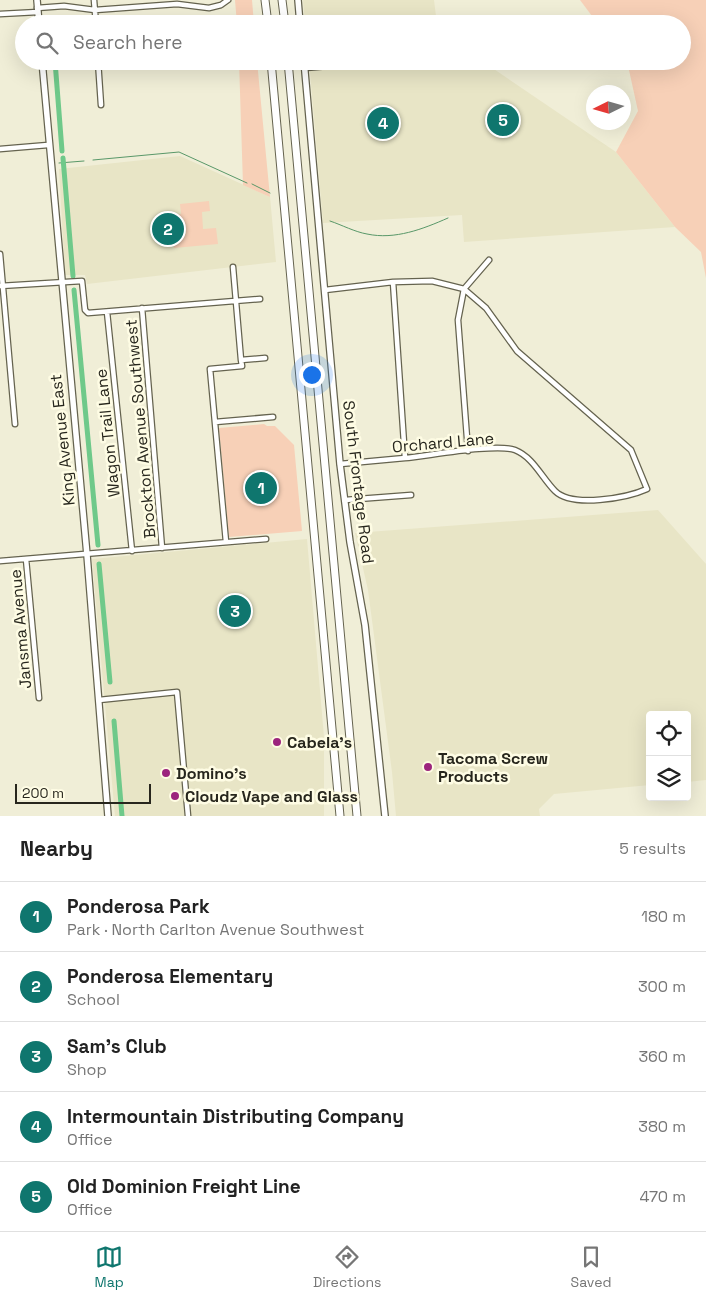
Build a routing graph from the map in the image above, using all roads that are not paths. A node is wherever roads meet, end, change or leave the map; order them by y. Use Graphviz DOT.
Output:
graph roads {
  1 [pos="37,0"];
  2 [pos="94,0"];
  3 [pos="137,0"];
  4 [pos="228,0"];
  5 [pos="265,0"];
  6 [pos="282,0"];
  7 [pos="298,0"];
  8 [pos="137,6"];
  9 [pos="38,10"];
  10 [pos="95,10"];
  11 [pos="0,14"];
  12 [pos="38,15"];
  13 [pos="95,15"];
  14 [pos="267,15"];
  15 [pos="284,15"];
  16 [pos="299,15"];
  17 [pos="43,70"];
  18 [pos="99,70"];
  19 [pos="272,70"];
  20 [pos="289,70"];
  21 [pos="305,70"];
  22 [pos="101,105"];
  23 [pos="48,145"];
  24 [pos="0,149"];
  25 [pos="0,254"];
  26 [pos="489,260"];
  27 [pos="233,267"];
  28 [pos="61,282"];
  29 [pos="393,282"];
  30 [pos="1,286"];
  31 [pos="464,289"];
  32 [pos="325,290"];
  33 [pos="260,299"];
  34 [pos="236,300"];
  35 [pos="142,308"];
  36 [pos="108,312"];
  37 [pos="265,358"];
  38 [pos="241,360"];
  39 [pos="273,417"];
  40 [pos="215,422"];
  41 [pos="15,424"];
  42 [pos="468,451"];
  43 [pos="405,458"];
  44 [pos="340,464"];
  45 [pos="410,495"];
  46 [pos="345,500"];
  47 [pos="266,539"];
  48 [pos="226,542"];
  49 [pos="162,548"];
  50 [pos="132,551"];
  51 [pos="87,555"];
  52 [pos="26,559"];
  53 [pos="0,561"];
  54 [pos="39,698"];
  55 [pos="99,700"];
  56 [pos="336,771"];
  57 [pos="108,816"];
  58 [pos="188,816"];
  59 [pos="335,816"];
  60 [pos="340,816"];
  61 [pos="359,816"];
  62 [pos="385,816"];
  1 -- 9 [label="main road"];
  2 -- 10 [label="street"];
  3 -- 8 [label="street"];
  4 -- 8 [label="street"];
  5 -- 14 [label="highway"];
  6 -- 15 [label="highway"];
  7 -- 16 [label="main road"];
  8 -- 10 [label="street"];
  9 -- 10 [label="street"];
  9 -- 11 [label="street"];
  9 -- 12 [label="main road"];
  10 -- 13 [label="street"];
  17 -- 23 [label="main road, King Avenue East"];
  18 -- 22 [label="street"];
  19 -- 56 [label="highway"];
  20 -- 61 [label="highway"];
  21 -- 32 [label="main road, South Frontage Road"];
  23 -- 24 [label="street"];
  23 -- 28 [label="main road, King Avenue East"];
  25 -- 30 [label="street"];
  26 -- 31 [label="street"];
  27 -- 34 [label="street"];
  28 -- 30 [label="street"];
  28 -- 36 [label="street"];
  28 -- 51 [label="main road, King Avenue East"];
  29 -- 31 [label="street"];
  29 -- 32 [label="street"];
  29 -- 43 [label="street"];
  30 -- 41 [label="street"];
  31 -- 42 [label="street"];
  31 -- 42 [label="street, Orchard Lane"];
  32 -- 44 [label="main road, South Frontage Road"];
  33 -- 34 [label="street"];
  34 -- 35 [label="street"];
  34 -- 38 [label="street"];
  35 -- 36 [label="street"];
  35 -- 49 [label="street, Brockton Avenue Southwest"];
  36 -- 50 [label="street, Wagon Trail Lane"];
  37 -- 38 [label="street"];
  38 -- 40 [label="street"];
  39 -- 40 [label="street"];
  40 -- 48 [label="street"];
  42 -- 43 [label="street, Orchard Lane"];
  43 -- 44 [label="street, Orchard Lane"];
  44 -- 46 [label="main road, South Frontage Road"];
  45 -- 46 [label="street"];
  46 -- 62 [label="main road, South Frontage Road"];
  47 -- 48 [label="street"];
  48 -- 49 [label="street"];
  49 -- 50 [label="street"];
  50 -- 51 [label="street"];
  51 -- 52 [label="street"];
  51 -- 55 [label="main road, King Avenue East"];
  52 -- 53 [label="street"];
  52 -- 54 [label="street, Jansma Avenue"];
  55 -- 57 [label="main road, King Avenue East"];
  55 -- 58 [label="street"];
  56 -- 59 [label="highway"];
  56 -- 60 [label="highway"];
}
